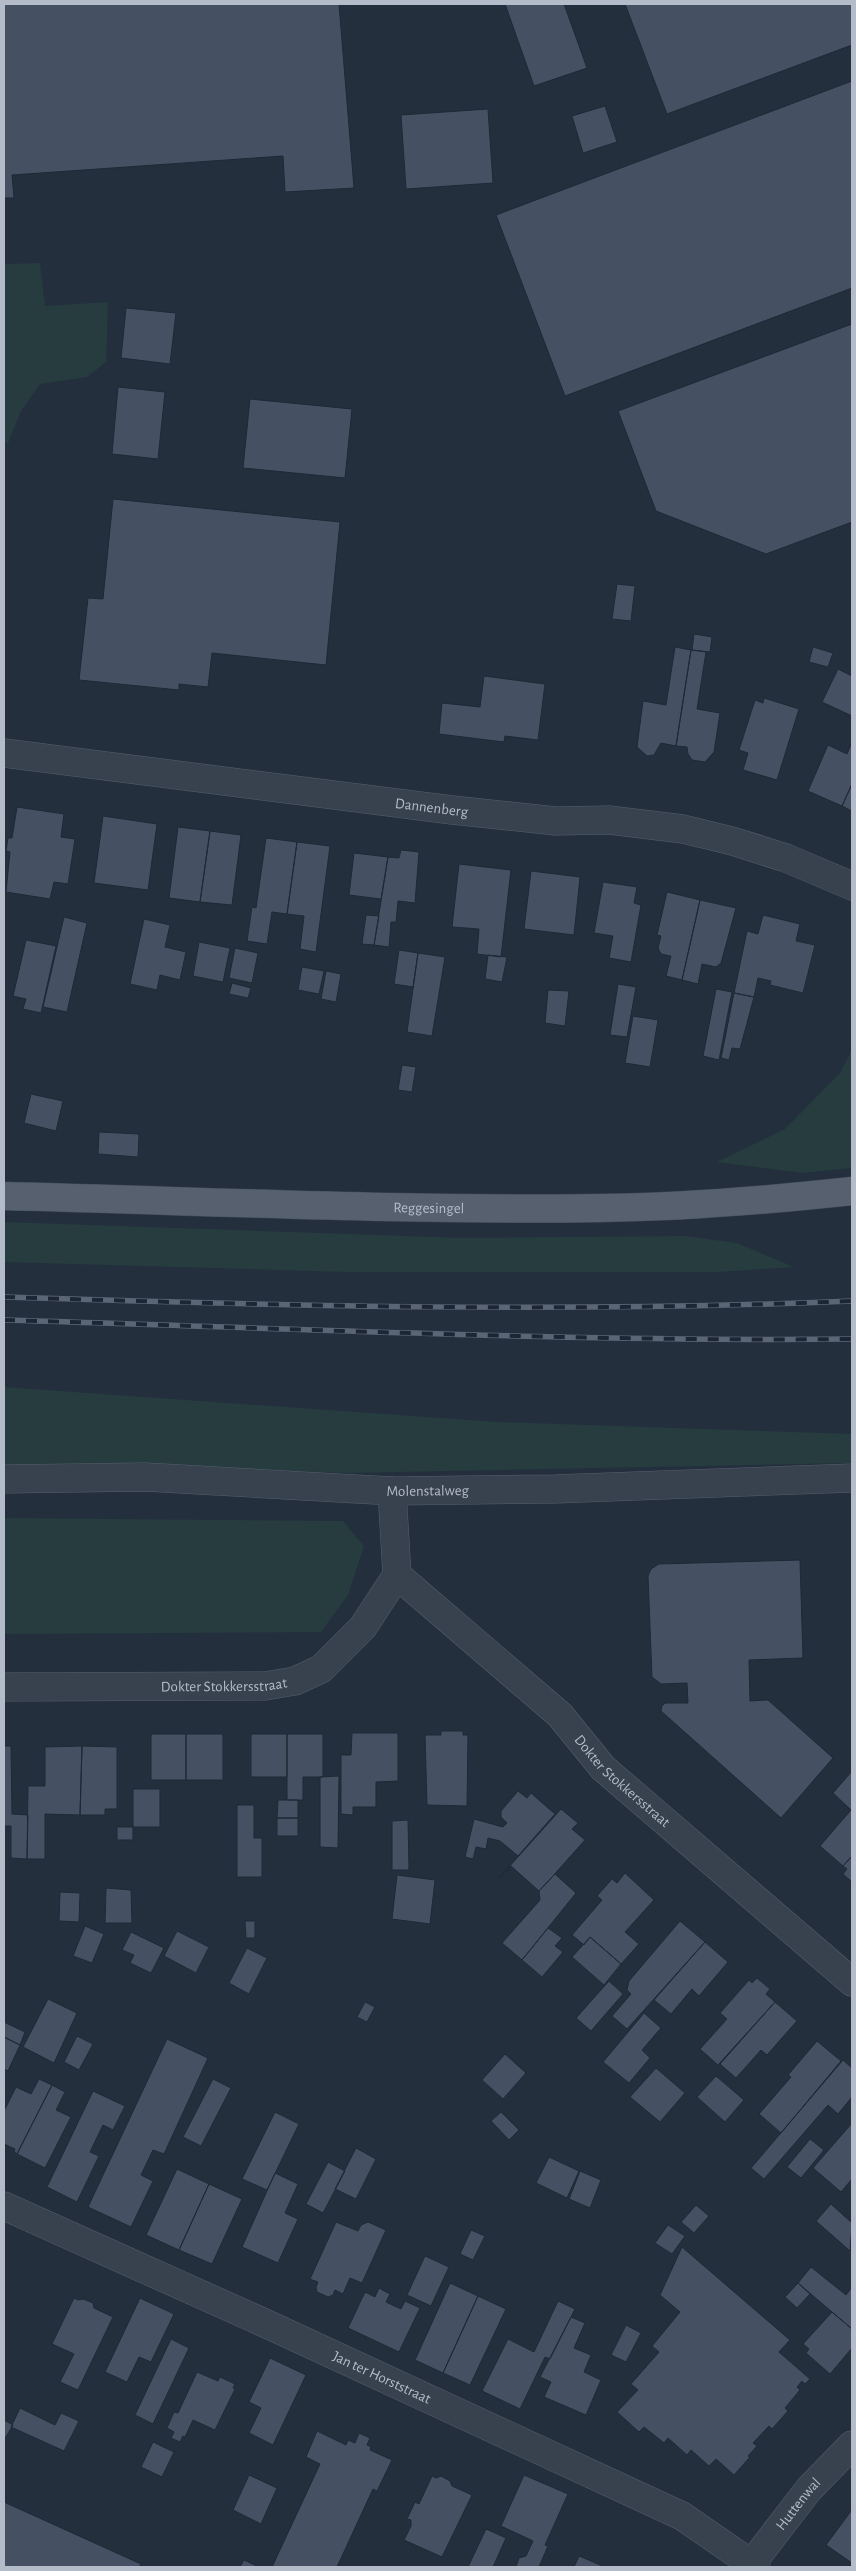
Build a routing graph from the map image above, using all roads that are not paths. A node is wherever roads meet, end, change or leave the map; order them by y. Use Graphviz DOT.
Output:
graph roads {
  1 [pos="4,753"];
  2 [pos="852,886"];
  3 [pos="852,1192"];
  4 [pos="4,1196"];
  5 [pos="852,1478"];
  6 [pos="4,1479"];
  7 [pos="392,1492"];
  8 [pos="397,1575"];
  9 [pos="4,1687"];
  10 [pos="852,1982"];
  11 [pos="4,2206"];
  12 [pos="852,2445"];
  13 [pos="752,2566"];
  1 -- 2 [label="street, Dannenberg"];
  3 -- 4 [label="main road, Reggesingel"];
  5 -- 7 [label="street, Molenstalweg"];
  6 -- 7 [label="street, Molenstalweg"];
  7 -- 8 [label="street"];
  8 -- 9 [label="street, Dokter Stokkersstraat"];
  8 -- 10 [label="street, Dokter Stokkersstraat"];
  11 -- 13 [label="street, Jan ter Horststraat"];
  12 -- 13 [label="street, Huttenwal"];
}
